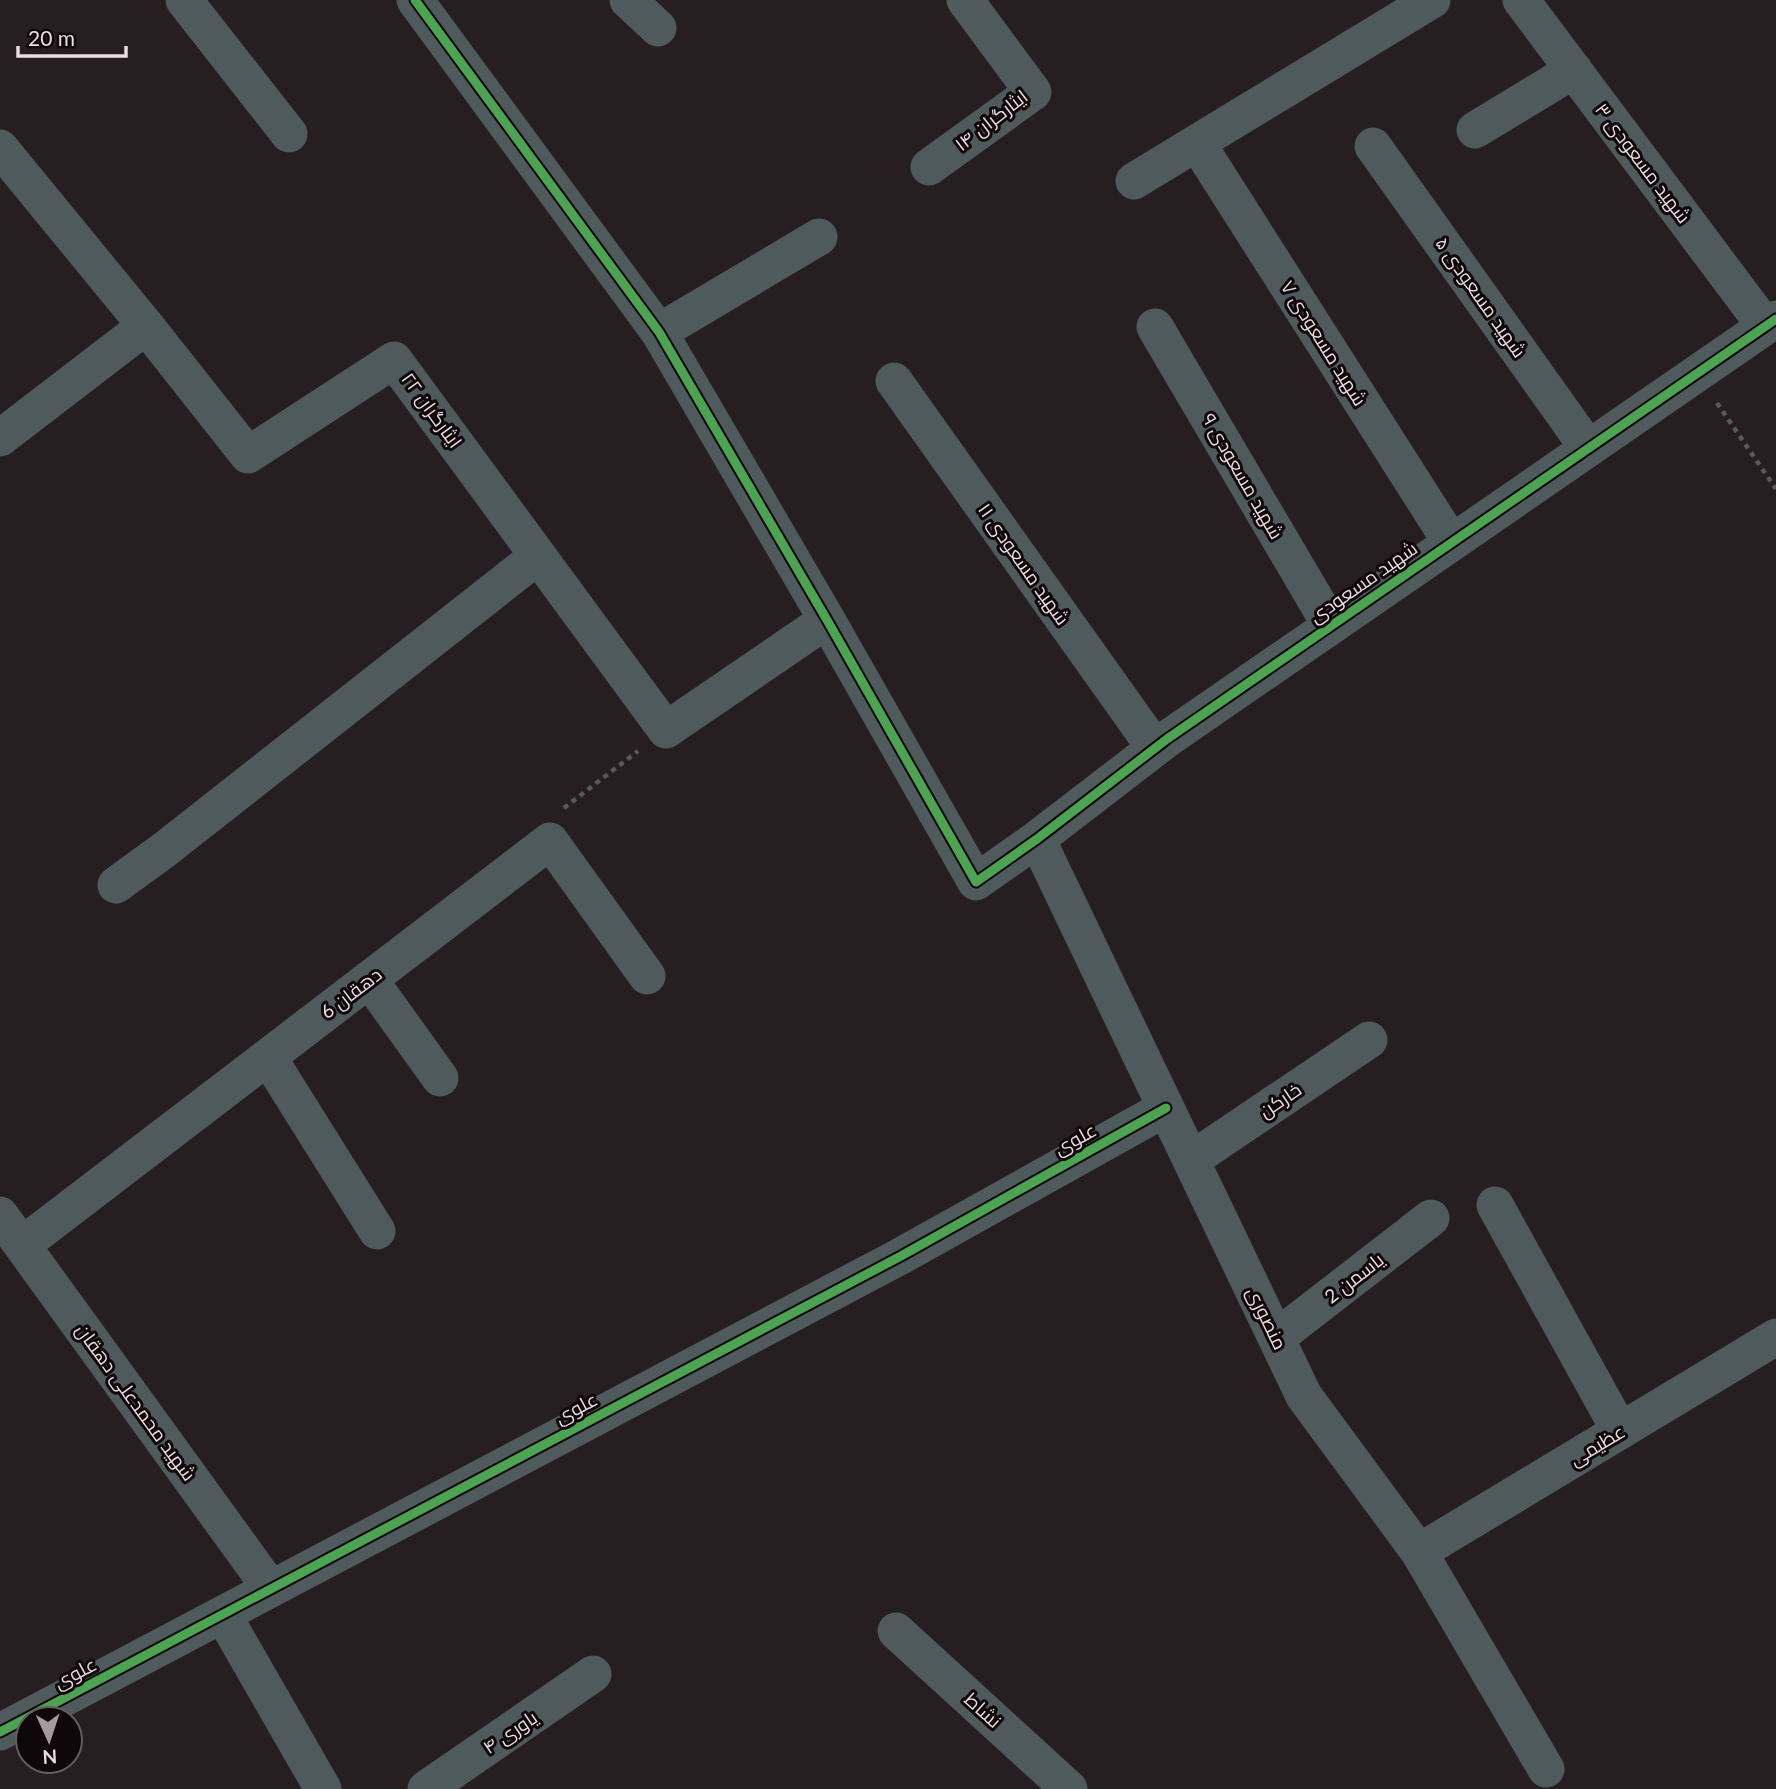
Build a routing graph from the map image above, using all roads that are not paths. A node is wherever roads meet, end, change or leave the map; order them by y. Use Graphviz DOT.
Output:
graph roads {
  1 [pos="184,0"];
  2 [pos="415,0"];
  3 [pos="628,0"];
  4 [pos="965,0"];
  5 [pos="1432,0"];
  6 [pos="1521,0"];
  7 [pos="658,28"];
  8 [pos="1574,70"];
  9 [pos="1475,130"];
  10 [pos="289,134"];
  11 [pos="1197,143"];
  12 [pos="1373,146"];
  13 [pos="0,148"];
  14 [pos="929,167"];
  15 [pos="1135,181"];
  16 [pos="819,237"];
  17 [pos="1771,322"];
  18 [pos="146,326"];
  19 [pos="1156,327"];
  20 [pos="659,332"];
  21 [pos="894,381"];
  22 [pos="0,438"];
  23 [pos="1588,448"];
  24 [pos="1451,542"];
  25 [pos="538,556"];
  26 [pos="827,620"];
  27 [pos="1331,626"];
  28 [pos="1155,748"];
  29 [pos="1037,839"];
  30 [pos="116,885"];
  31 [pos="647,976"];
  32 [pos="369,979"];
  33 [pos="1369,1040"];
  34 [pos="268,1057"];
  35 [pos="440,1078"];
  36 [pos="1166,1108"];
  37 [pos="1191,1160"];
  38 [pos="1495,1205"];
  39 [pos="0,1215"];
  40 [pos="1431,1218"];
  41 [pos="377,1231"];
  42 [pos="22,1245"];
  43 [pos="1776,1337"];
  44 [pos="1276,1338"];
  45 [pos="1620,1431"];
  46 [pos="1419,1552"];
  47 [pos="271,1590"];
  48 [pos="223,1615"];
  49 [pos="896,1631"];
  50 [pos="593,1674"];
  51 [pos="0,1732"];
  52 [pos="1546,1769"];
  53 [pos="323,1789"];
  54 [pos="426,1789"];
  55 [pos="1069,1789"];
  1 -- 10 [label="street"];
  2 -- 20 [label="street"];
  3 -- 7 [label="street"];
  4 -- 14 [label="street, ایثارگران ۱۴"];
  5 -- 11 [label="street"];
  6 -- 8 [label="street, شهید مسعودی ۳"];
  8 -- 9 [label="street"];
  8 -- 17 [label="street, شهید مسعودی ۳"];
  11 -- 15 [label="street"];
  11 -- 24 [label="street, شهید مسعودی ۷"];
  12 -- 23 [label="street, شهید مسعودی ۵"];
  13 -- 18 [label="street, ایثارگران ۲۲"];
  16 -- 20 [label="street"];
  17 -- 23 [label="street, شهید مسعودی"];
  18 -- 22 [label="street"];
  18 -- 25 [label="street, ایثارگران ۲۲"];
  19 -- 27 [label="street, شهید مسعودی ۹"];
  20 -- 26 [label="street"];
  21 -- 28 [label="street, شهید مسعودی ۱۱"];
  23 -- 24 [label="street, شهید مسعودی"];
  24 -- 27 [label="street, شهید مسعودی"];
  25 -- 26 [label="street, ایثارگران ۲۲"];
  25 -- 30 [label="street"];
  26 -- 29 [label="street, شهید مسعودی"];
  27 -- 28 [label="street, شهید مسعودی"];
  28 -- 29 [label="street, شهید مسعودی"];
  29 -- 36 [label="street, منصوری"];
  31 -- 32 [label="street, دهقان 6"];
  32 -- 34 [label="street, دهقان 6"];
  32 -- 35 [label="street"];
  33 -- 37 [label="street, خارکن"];
  34 -- 41 [label="street"];
  34 -- 42 [label="street, دهقان 6"];
  36 -- 37 [label="street, منصوری"];
  36 -- 47 [label="street, علوی"];
  37 -- 44 [label="street, منصوری"];
  38 -- 45 [label="street"];
  39 -- 42 [label="street, شهید محمدعلی دهقان"];
  40 -- 44 [label="street, یاسمن 2"];
  42 -- 47 [label="street, شهید محمدعلی دهقان"];
  43 -- 45 [label="street, عظیمی"];
  44 -- 46 [label="street, منصوری"];
  45 -- 46 [label="street, عظیمی"];
  46 -- 52 [label="street, منصوری"];
  47 -- 48 [label="street, علوی"];
  48 -- 51 [label="street, علوی"];
  48 -- 53 [label="street"];
  49 -- 55 [label="street, نشاط"];
  50 -- 54 [label="street, یاوری ۴"];
}
